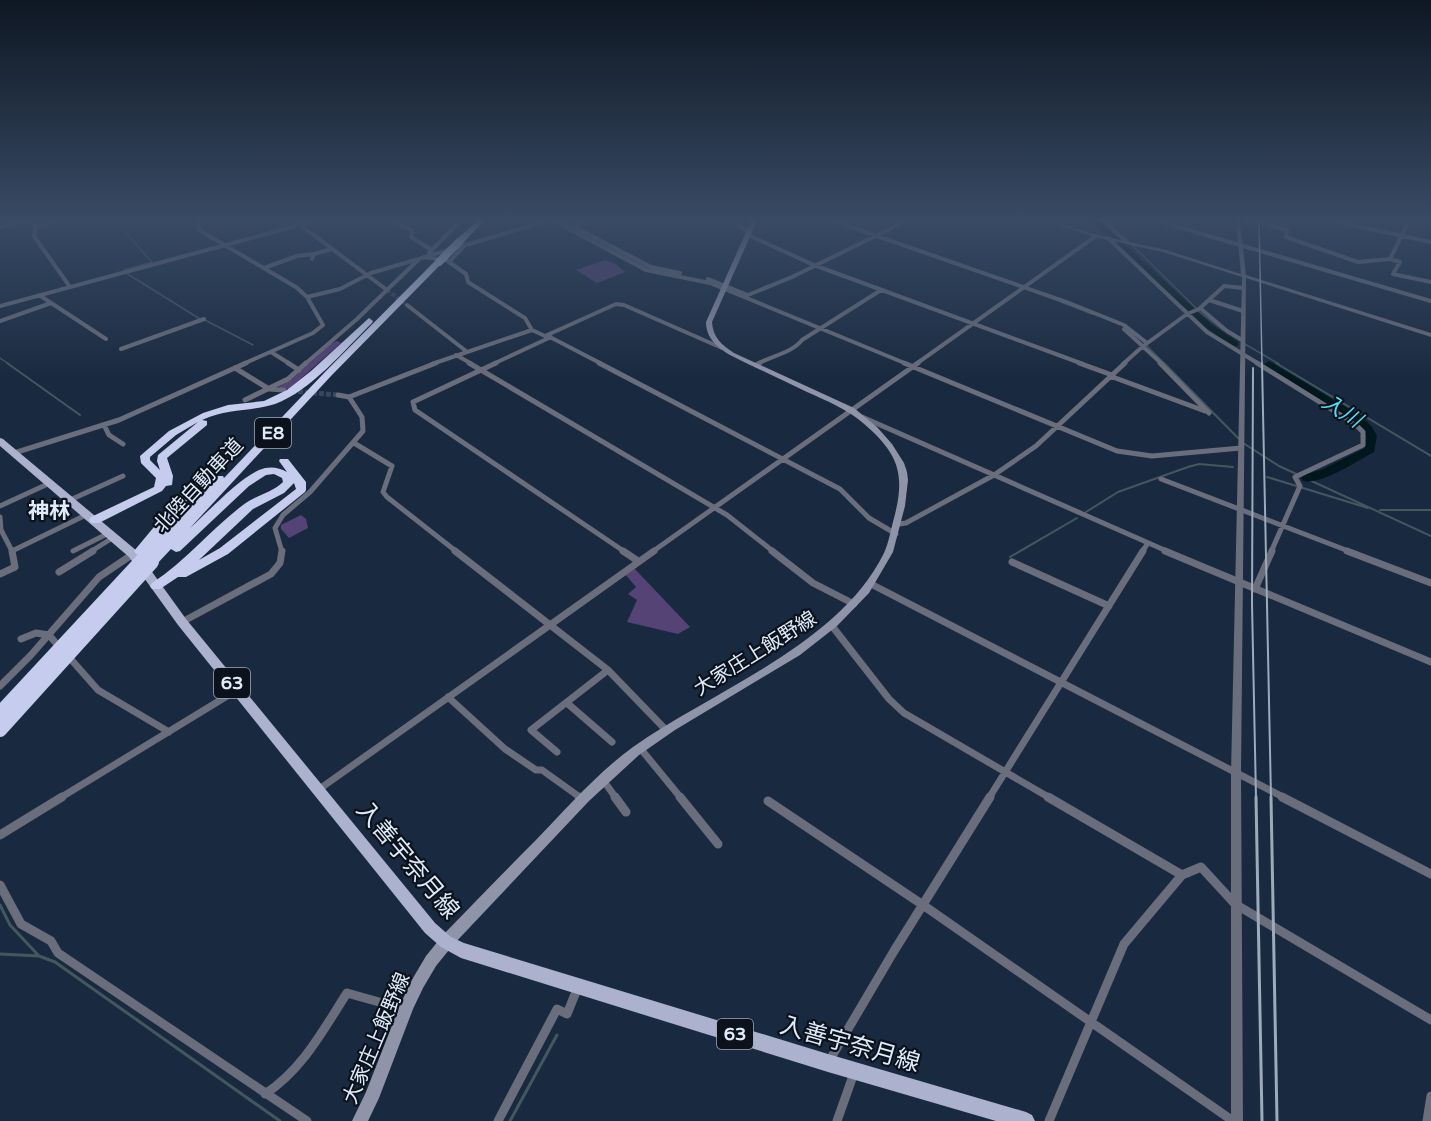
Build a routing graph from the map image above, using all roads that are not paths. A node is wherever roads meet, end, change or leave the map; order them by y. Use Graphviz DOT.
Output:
graph roads {
  1 [pos="60,273"];
  2 [pos="121,273"];
  3 [pos="273,273"];
  4 [pos="374,273"];
  5 [pos="410,273"];
  6 [pos="416,273"];
  7 [pos="420,273"];
  8 [pos="465,273"];
  9 [pos="657,273"];
  10 [pos="681,273"];
  11 [pos="730,273"];
  12 [pos="796,273"];
  13 [pos="836,273"];
  14 [pos="978,273"];
  15 [pos="982,273"];
  16 [pos="1043,273"];
  17 [pos="1146,273"];
  18 [pos="1235,273"];
  19 [pos="1337,273"];
  20 [pos="1393,273"];
  21 [pos="367,275"];
  22 [pos="1244,276"];
  23 [pos="1431,282"];
  24 [pos="70,287"];
  25 [pos="724,287"];
  26 [pos="1022,288"];
  27 [pos="1244,288"];
  28 [pos="387,290"];
  29 [pos="881,290"];
  30 [pos="39,295"];
  31 [pos="746,296"];
  32 [pos="307,297"];
  33 [pos="1209,300"];
  34 [pos="1431,301"];
  35 [pos="51,303"];
  36 [pos="401,305"];
  37 [pos="0,306"];
  38 [pos="1199,309"];
  39 [pos="381,311"];
  40 [pos="1243,312"];
  41 [pos="1188,313"];
  42 [pos="204,319"];
  43 [pos="0,321"];
  44 [pos="972,324"];
  45 [pos="820,329"];
  46 [pos="532,330"];
  47 [pos="1431,335"];
  48 [pos="549,336"];
  49 [pos="106,339"];
  50 [pos="1242,340"];
  51 [pos="1144,345"];
  52 [pos="722,348"];
  53 [pos="121,349"];
  54 [pos="466,351"];
  55 [pos="271,352"];
  56 [pos="1242,354"];
  57 [pos="456,355"];
  58 [pos="756,365"];
  59 [pos="912,367"];
  60 [pos="235,368"];
  61 [pos="481,369"];
  62 [pos="298,370"];
  63 [pos="1111,375"];
  64 [pos="269,389"];
  65 [pos="284,390"];
  66 [pos="324,392"];
  67 [pos="338,395"];
  68 [pos="349,397"];
  69 [pos="245,400"];
  70 [pos="851,410"];
  71 [pos="236,414"];
  72 [pos="862,417"];
  73 [pos="104,425"];
  74 [pos="1056,427"];
  75 [pos="0,441"];
  76 [pos="354,442"];
  77 [pos="123,444"];
  78 [pos="1241,448"];
  79 [pos="14,453"];
  80 [pos="783,458"];
  81 [pos="289,461"];
  82 [pos="994,475"];
  83 [pos="123,476"];
  84 [pos="1161,479"];
  85 [pos="197,482"];
  86 [pos="50,483"];
  87 [pos="70,500"];
  88 [pos="0,506"];
  89 [pos="713,507"];
  90 [pos="1240,510"];
  91 [pos="91,517"];
  92 [pos="0,518"];
  93 [pos="0,524"];
  94 [pos="1282,527"];
  95 [pos="897,529"];
  96 [pos="112,535"];
  97 [pos="1148,543"];
  98 [pos="12,551"];
  99 [pos="73,551"];
  100 [pos="146,558"];
  101 [pos="638,561"];
  102 [pos="1012,562"];
  103 [pos="59,572"];
  104 [pos="0,574"];
  105 [pos="1239,581"];
  106 [pos="1431,583"];
  107 [pos="872,584"];
  108 [pos="156,586"];
  109 [pos="1255,589"];
  110 [pos="854,604"];
  111 [pos="1109,606"];
  112 [pos="182,622"];
  113 [pos="550,624"];
  114 [pos="832,626"];
  115 [pos="49,635"];
  116 [pos="21,639"];
  117 [pos="1431,662"];
  118 [pos="48,669"];
  119 [pos="608,670"];
  120 [pos="1061,683"];
  121 [pos="0,686"];
  122 [pos="237,690"];
  123 [pos="448,697"];
  124 [pos="567,702"];
  125 [pos="0,713"];
  126 [pos="0,730"];
  127 [pos="666,730"];
  128 [pos="169,732"];
  129 [pos="612,742"];
  130 [pos="640,748"];
  131 [pos="557,752"];
  132 [pos="1236,773"];
  133 [pos="1006,774"];
  134 [pos="603,780"];
  135 [pos="318,790"];
  136 [pos="582,799"];
  137 [pos="768,801"];
  138 [pos="626,812"];
  139 [pos="0,835"];
  140 [pos="718,844"];
  141 [pos="1431,874"];
  142 [pos="1182,875"];
  143 [pos="0,885"];
  144 [pos="1235,903"];
  145 [pos="923,905"];
  146 [pos="446,942"];
  147 [pos="578,986"];
  148 [pos="404,1009"];
  149 [pos="1431,1020"];
  150 [pos="1092,1023"];
  151 [pos="828,1063"];
  152 [pos="855,1070"];
  153 [pos="265,1094"];
  154 [pos="1431,1096"];
  155 [pos="307,1121"];
  156 [pos="360,1121"];
  157 [pos="498,1121"];
  158 [pos="837,1121"];
  159 [pos="1026,1121"];
  160 [pos="1049,1121"];
  161 [pos="1235,1121"];
  162 [pos="1427,1121"];
  1 -- 24 [label="street"];
  2 -- 24 [label="street"];
  3 -- 32 [label="street"];
  4 -- 21 [label="street"];
  5 -- 28 [label="street"];
  6 -- 39 [label="highway, 北陸自動車道 / E8"];
  7 -- 36 [label="highway, 北陸自動車道 / E8"];
  8 -- 46 [label="street"];
  9 -- 25 [label="street"];
  10 -- 25 [label="street"];
  11 -- 25 [label="main road"];
  12 -- 31 [label="street"];
  13 -- 29 [label="street"];
  14 -- 26 [label="street"];
  15 -- 26 [label="street"];
  16 -- 26 [label="street"];
  17 -- 41 [label="street"];
  18 -- 22 [label="street"];
  19 -- 34 [label="street"];
  20 -- 23 [label="street"];
  21 -- 28 [label="street"];
  21 -- 32 [label="street"];
  22 -- 27 [label="street"];
  22 -- 47 [label="street"];
  24 -- 30 [label="street"];
  25 -- 31 [label="street"];
  25 -- 52 [label="main road"];
  26 -- 44 [label="street"];
  26 -- 51 [label="street"];
  27 -- 33 [label="street"];
  27 -- 40 [label="street"];
  28 -- 62 [label="street"];
  29 -- 44 [label="street"];
  29 -- 45 [label="street"];
  30 -- 35 [label="street"];
  30 -- 37 [label="street"];
  31 -- 45 [label="street"];
  32 -- 55 [label="street"];
  33 -- 38 [label="street"];
  33 -- 40 [label="street"];
  35 -- 43 [label="street"];
  35 -- 49 [label="street"];
  36 -- 54 [label="street"];
  36 -- 66 [label="highway"];
  36 -- 100 [label="highway, 北陸自動車道 / E8"];
  38 -- 41 [label="street"];
  38 -- 50 [label="street"];
  39 -- 91 [label="highway"];
  39 -- 100 [label="highway, 北陸自動車道 / E8"];
  40 -- 50 [label="street"];
  41 -- 51 [label="street"];
  41 -- 56 [label="street"];
  42 -- 53 [label="street"];
  44 -- 59 [label="street"];
  44 -- 63 [label="street"];
  45 -- 58 [label="street"];
  45 -- 59 [label="street"];
  46 -- 48 [label="street"];
  46 -- 54 [label="street"];
  48 -- 52 [label="street"];
  48 -- 61 [label="street"];
  48 -- 80 [label="street"];
  50 -- 56 [label="street"];
  51 -- 63 [label="street"];
  51 -- 63 [label="street"];
  52 -- 58 [label="main road, 大家庄上飯野線"];
  54 -- 57 [label="street"];
  55 -- 60 [label="street"];
  55 -- 62 [label="street"];
  56 -- 78 [label="street"];
  56 -- 94 [label="street"];
  57 -- 61 [label="street"];
  57 -- 68 [label="street"];
  58 -- 70 [label="main road, 大家庄上飯野線"];
  59 -- 70 [label="street"];
  59 -- 74 [label="street"];
  60 -- 64 [label="street"];
  60 -- 73 [label="street"];
  61 -- 89 [label="street"];
  61 -- 101 [label="street"];
  62 -- 64 [label="street"];
  63 -- 74 [label="street"];
  64 -- 65 [label="street"];
  64 -- 69 [label="street"];
  67 -- 68 [label="street"];
  68 -- 76 [label="street"];
  70 -- 72 [label="main road, 大家庄上飯野線"];
  70 -- 80 [label="street"];
  71 -- 91 [label="highway"];
  72 -- 82 [label="street"];
  72 -- 95 [label="main road, 大家庄上飯野線"];
  73 -- 77 [label="street"];
  73 -- 79 [label="street"];
  74 -- 78 [label="street"];
  74 -- 82 [label="street"];
  75 -- 79 [label="main road, 入善宇奈月線 / 63"];
  76 -- 112 [label="street"];
  76 -- 113 [label="street"];
  78 -- 90 [label="street"];
  79 -- 86 [label="main road, 入善宇奈月線 / 63"];
  80 -- 89 [label="street"];
  80 -- 95 [label="street"];
  81 -- 108 [label="highway"];
  82 -- 95 [label="street"];
  82 -- 97 [label="street"];
  83 -- 87 [label="street"];
  84 -- 90 [label="street"];
  85 -- 100 [label="highway"];
  86 -- 87 [label="main road, 入善宇奈月線 / 63"];
  86 -- 88 [label="street"];
  87 -- 91 [label="main road, 入善宇奈月線 / 63"];
  89 -- 101 [label="street"];
  89 -- 110 [label="street"];
  90 -- 94 [label="street"];
  90 -- 105 [label="street"];
  91 -- 96 [label="main road, 入善宇奈月線 / 63"];
  91 -- 98 [label="street"];
  92 -- 93 [label="street"];
  93 -- 98 [label="street"];
  94 -- 106 [label="street"];
  94 -- 109 [label="street"];
  95 -- 107 [label="main road, 大家庄上飯野線"];
  96 -- 99 [label="street"];
  96 -- 100 [label="main road, 入善宇奈月線 / 63"];
  96 -- 103 [label="street"];
  97 -- 105 [label="street"];
  97 -- 111 [label="street"];
  98 -- 104 [label="street"];
  100 -- 108 [label="main road, 入善宇奈月線 / 63"];
  100 -- 108 [label="highway"];
  100 -- 115 [label="street"];
  100 -- 118 [label="highway, 北陸自動車道 / E8, bridge"];
  101 -- 113 [label="street"];
  102 -- 111 [label="street"];
  105 -- 109 [label="street"];
  105 -- 132 [label="street"];
  107 -- 110 [label="main road, 大家庄上飯野線"];
  107 -- 120 [label="street"];
  108 -- 112 [label="main road, 入善宇奈月線 / 63"];
  109 -- 117 [label="street"];
  110 -- 114 [label="main road, 大家庄上飯野線"];
  111 -- 120 [label="street"];
  112 -- 122 [label="main road, 入善宇奈月線 / 63"];
  113 -- 119 [label="street"];
  113 -- 123 [label="street"];
  114 -- 127 [label="main road, 大家庄上飯野線"];
  114 -- 133 [label="street"];
  115 -- 116 [label="street"];
  115 -- 121 [label="street"];
  115 -- 128 [label="street"];
  118 -- 125 [label="highway, 北陸自動車道 / E8, bridge"];
  118 -- 126 [label="highway, 北陸自動車道 / E8, bridge"];
  119 -- 124 [label="street"];
  119 -- 127 [label="street"];
  120 -- 132 [label="street"];
  120 -- 133 [label="street"];
  122 -- 128 [label="street"];
  122 -- 135 [label="main road, 入善宇奈月線 / 63"];
  123 -- 135 [label="street"];
  123 -- 136 [label="street"];
  124 -- 129 [label="street"];
  124 -- 131 [label="street"];
  127 -- 130 [label="main road, 大家庄上飯野線"];
  128 -- 139 [label="street"];
  130 -- 134 [label="main road, 大家庄上飯野線"];
  130 -- 140 [label="street"];
  132 -- 141 [label="street"];
  132 -- 144 [label="street"];
  133 -- 142 [label="street"];
  133 -- 145 [label="street"];
  134 -- 136 [label="main road, 大家庄上飯野線"];
  134 -- 138 [label="street"];
  135 -- 146 [label="main road, 入善宇奈月線 / 63"];
  136 -- 146 [label="main road, 大家庄上飯野線"];
  137 -- 145 [label="street"];
  142 -- 144 [label="street"];
  142 -- 150 [label="street"];
  143 -- 153 [label="street"];
  144 -- 149 [label="street"];
  144 -- 161 [label="street"];
  145 -- 150 [label="street"];
  145 -- 151 [label="street"];
  146 -- 147 [label="main road, 入善宇奈月線 / 63"];
  146 -- 148 [label="main road, 大家庄上飯野線"];
  147 -- 151 [label="main road, 入善宇奈月線 / 63"];
  147 -- 157 [label="street"];
  148 -- 153 [label="street"];
  148 -- 156 [label="main road, 大家庄上飯野線"];
  150 -- 160 [label="street"];
  150 -- 161 [label="street"];
  151 -- 152 [label="main road, 入善宇奈月線 / 63"];
  152 -- 158 [label="street"];
  152 -- 159 [label="main road, 入善宇奈月線 / 63"];
  153 -- 155 [label="street"];
  154 -- 162 [label="street"];
}
